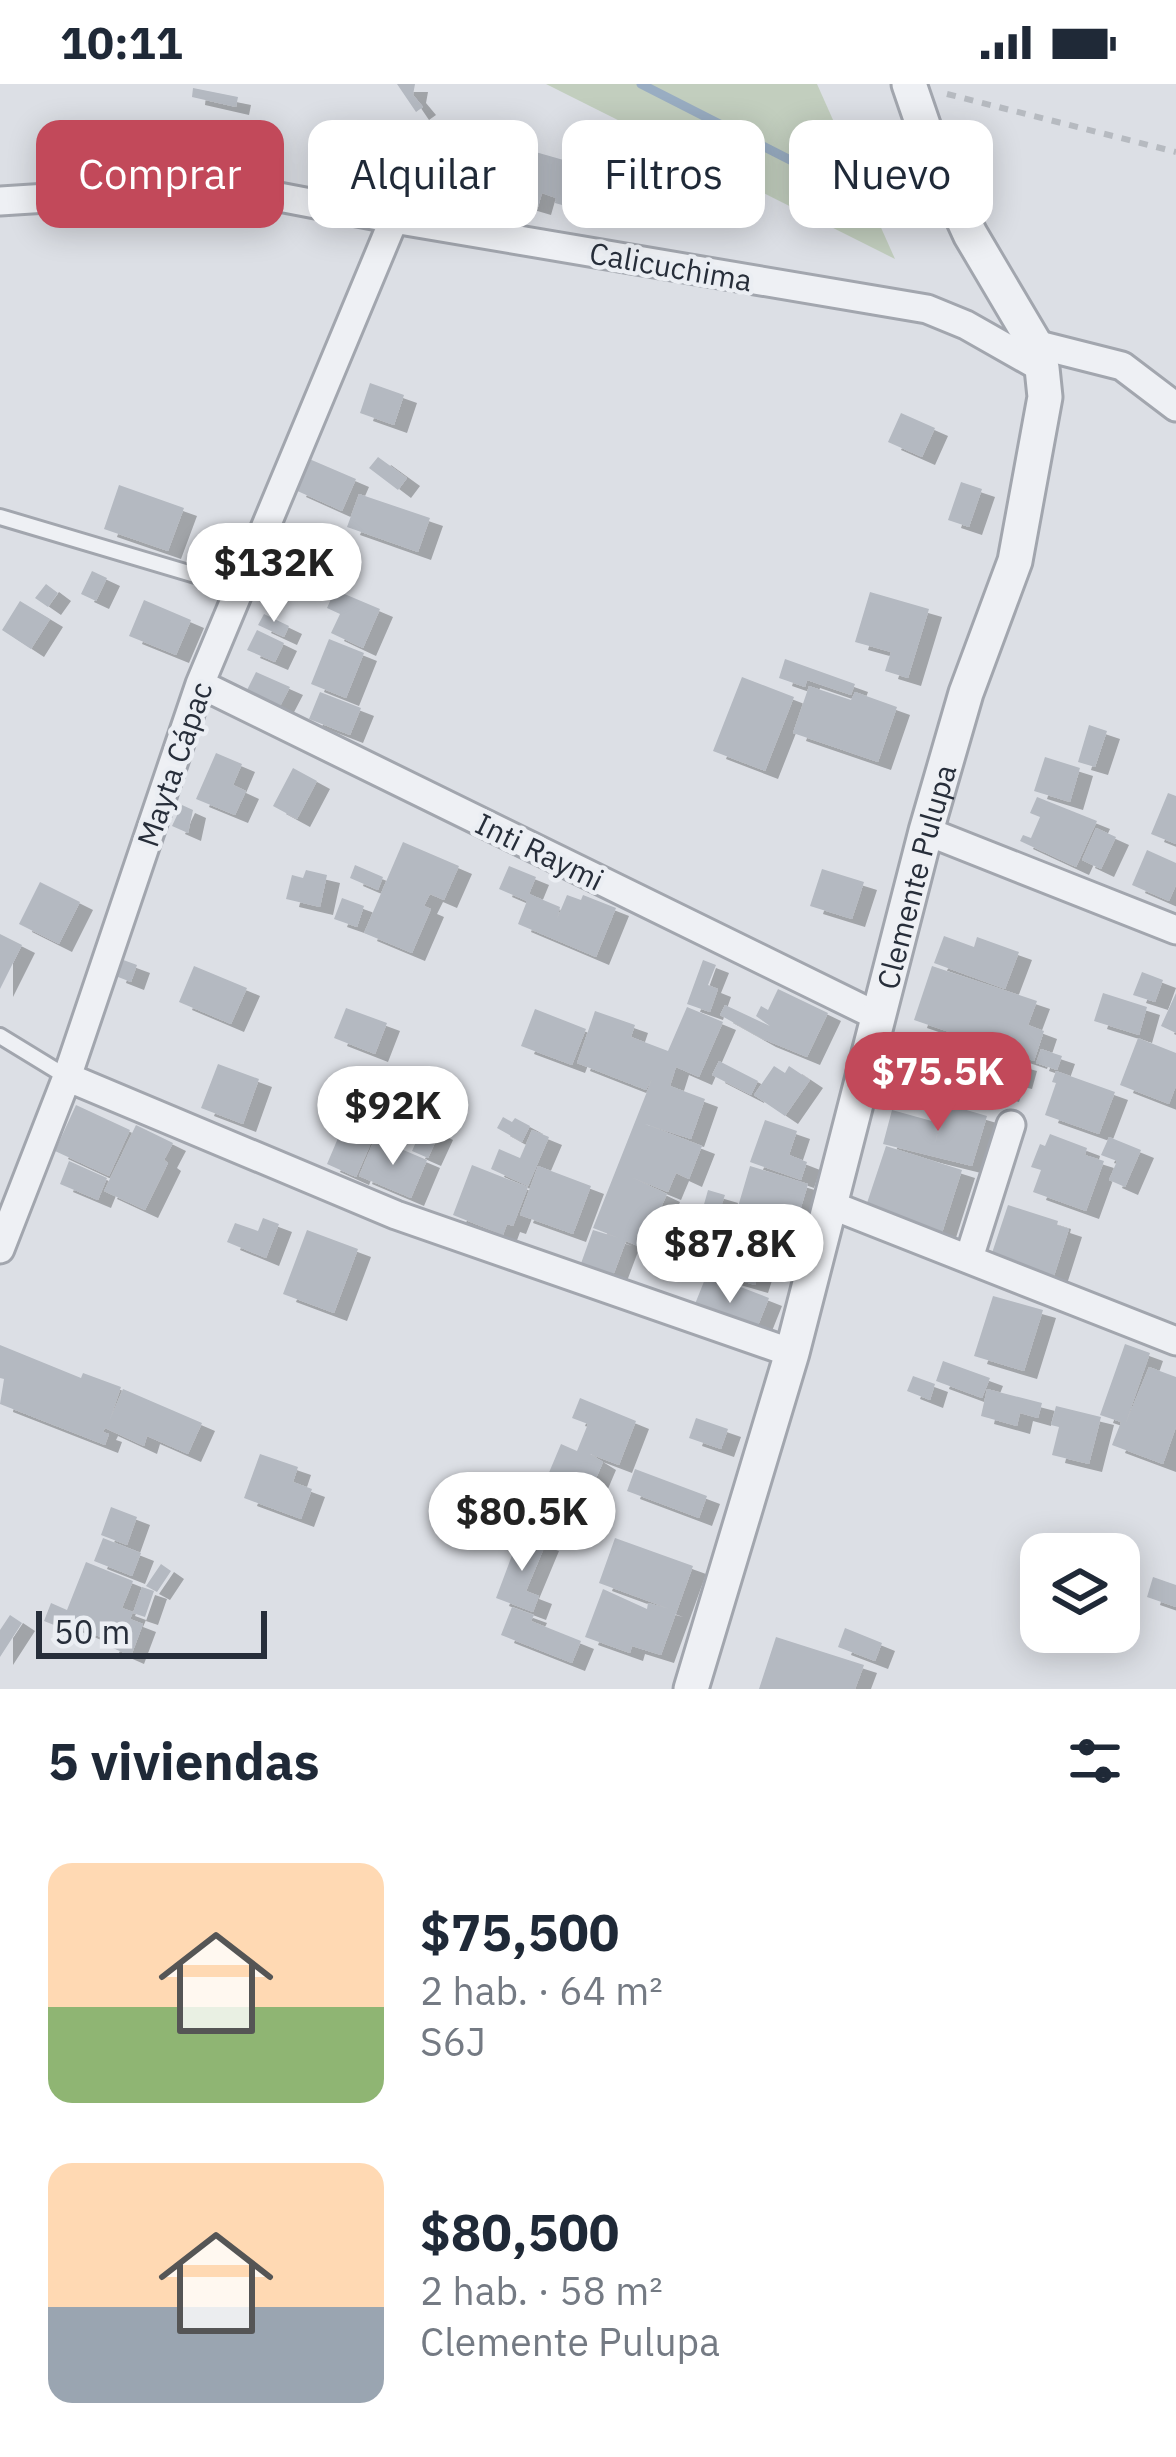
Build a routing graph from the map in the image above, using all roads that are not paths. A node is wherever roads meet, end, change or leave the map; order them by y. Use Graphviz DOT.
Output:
graph roads {
  1 [pos="920,87"];
  2 [pos="0,201"];
  3 [pos="308,203"];
  4 [pos="390,228"];
  5 [pos="447,228"];
  6 [pos="1038,356"];
  7 [pos="1176,407"];
  8 [pos="0,517"];
  9 [pos="239,588"];
  10 [pos="200,684"];
  11 [pos="926,831"];
  12 [pos="1176,930"];
  13 [pos="879,1017"];
  14 [pos="0,1036"];
  15 [pos="67,1077"];
  16 [pos="1011,1125"];
  17 [pos="831,1205"];
  18 [pos="0,1249"];
  19 [pos="969,1258"];
  20 [pos="1176,1341"];
  21 [pos="792,1353"];
  22 [pos="691,1689"];
  1 -- 6 [label="street"];
  2 -- 3 [label="street, Calicuchima"];
  4 -- 9 [label="street, Mayta Cápac"];
  5 -- 6 [label="street, Calicuchima"];
  6 -- 7 [label="street, Calicuchima"];
  6 -- 11 [label="street, Clemente Pulupa"];
  8 -- 9 [label="lane"];
  9 -- 10 [label="street, Mayta Cápac"];
  10 -- 13 [label="street, Inti Raymi"];
  10 -- 15 [label="street, Mayta Cápac"];
  11 -- 12 [label="street"];
  11 -- 13 [label="street, Clemente Pulupa"];
  13 -- 17 [label="street, Clemente Pulupa"];
  14 -- 15 [label="lane"];
  15 -- 18 [label="street, Mayta Cápac"];
  15 -- 21 [label="street"];
  16 -- 19 [label="street"];
  17 -- 19 [label="street"];
  17 -- 21 [label="street, Clemente Pulupa"];
  19 -- 20 [label="street"];
  21 -- 22 [label="street, Clemente Pulupa"];
}
